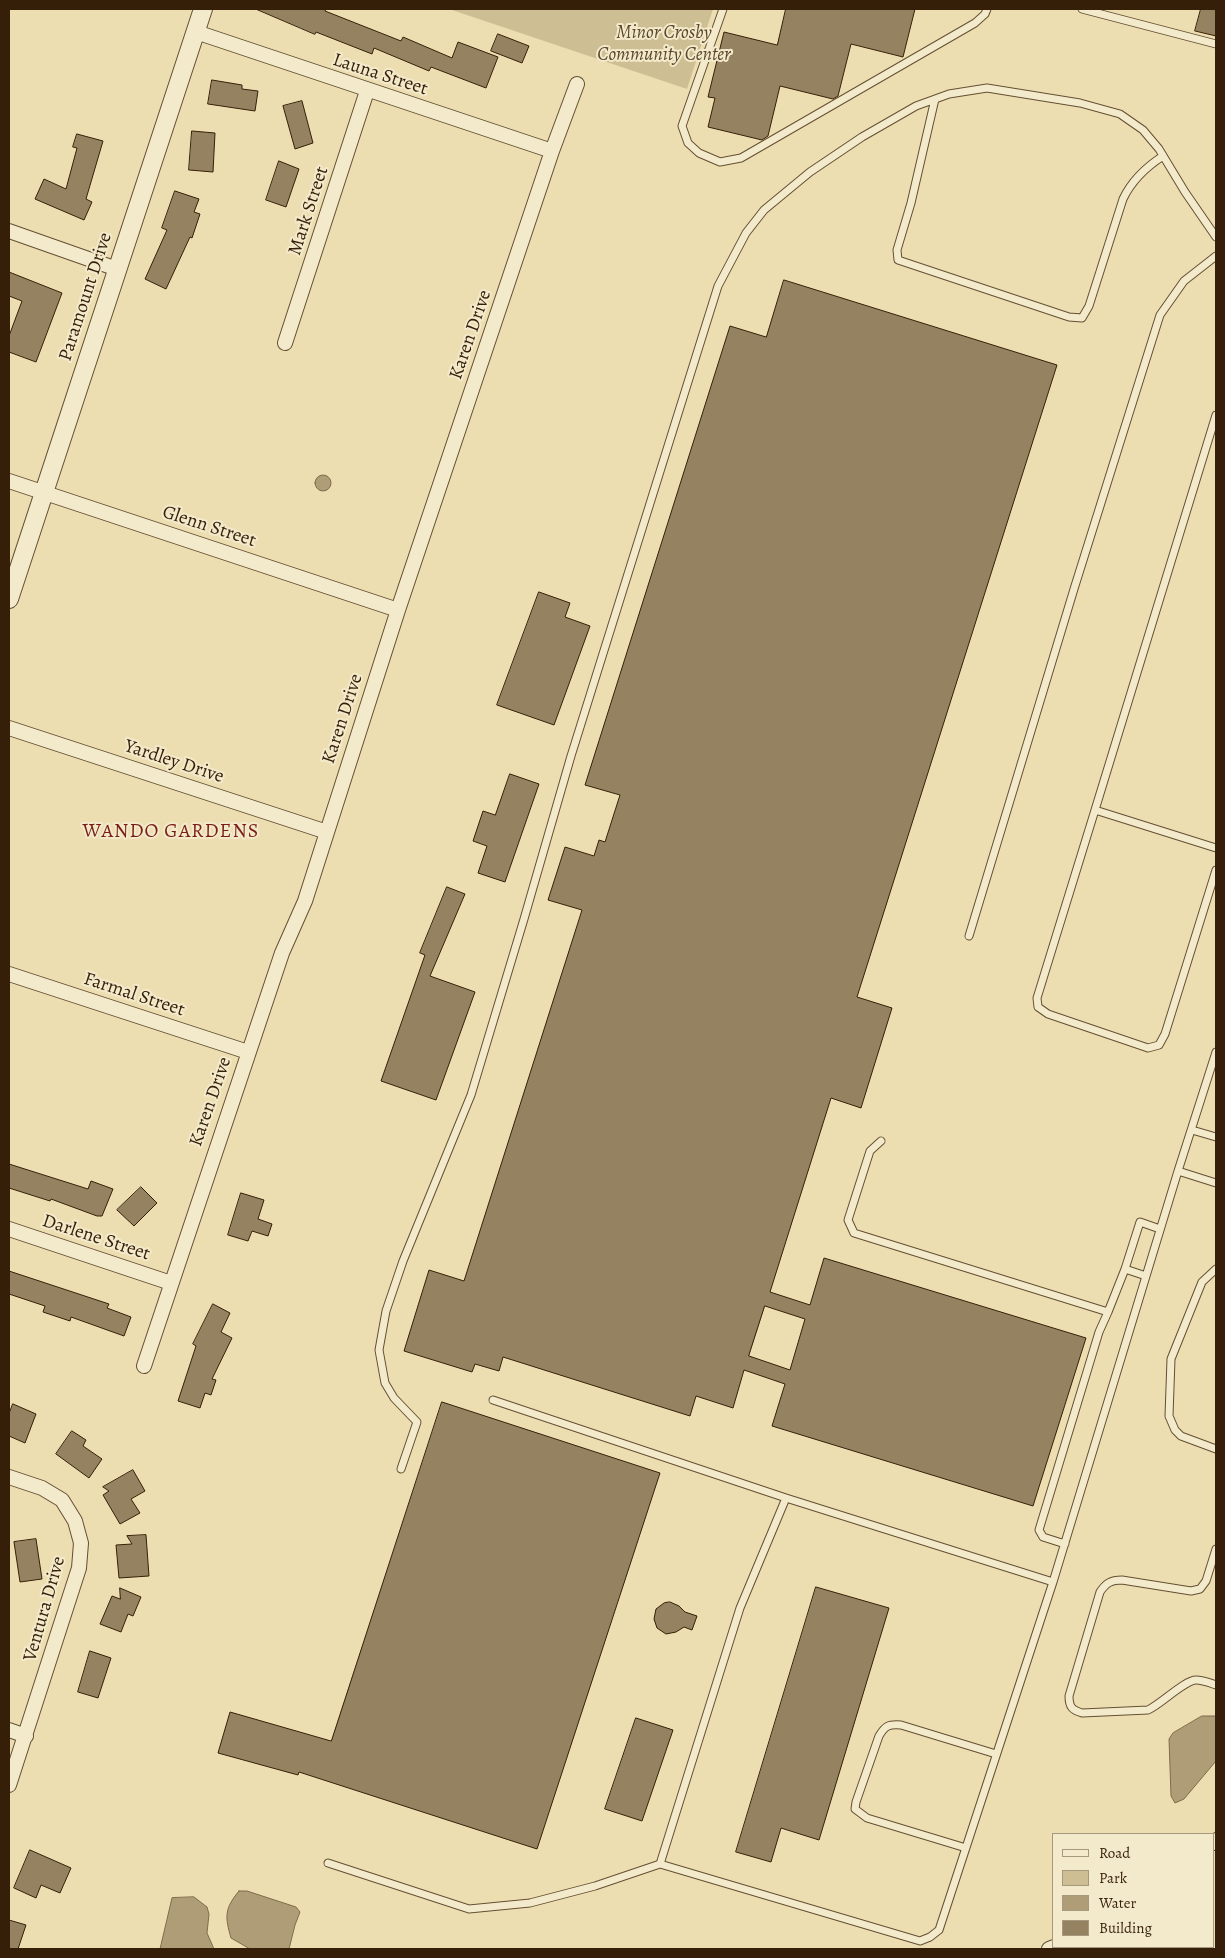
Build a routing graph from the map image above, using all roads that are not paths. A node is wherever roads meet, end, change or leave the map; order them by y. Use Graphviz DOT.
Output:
graph roads {
  1 [pos="203,9"];
  2 [pos="723,9"];
  3 [pos="987,9"];
  4 [pos="1082,9"];
  5 [pos="196,32"];
  6 [pos="1216,44"];
  7 [pos="577,84"];
  8 [pos="367,91"];
  9 [pos="935,98"];
  10 [pos="552,151"];
  11 [pos="1163,156"];
  12 [pos="9,231"];
  13 [pos="1216,237"];
  14 [pos="1216,256"];
  15 [pos="118,269"];
  16 [pos="285,343"];
  17 [pos="1216,415"];
  18 [pos="9,480"];
  19 [pos="44,492"];
  20 [pos="9,599"];
  21 [pos="398,610"];
  22 [pos="9,728"];
  23 [pos="1095,810"];
  24 [pos="327,832"];
  25 [pos="1216,848"];
  26 [pos="1216,870"];
  27 [pos="969,936"];
  28 [pos="9,974"];
  29 [pos="248,1052"];
  30 [pos="1216,1052"];
  31 [pos="1192,1130"];
  32 [pos="1216,1137"];
  33 [pos="881,1141"];
  34 [pos="1178,1171"];
  35 [pos="1216,1183"];
  36 [pos="9,1229"];
  37 [pos="1160,1229"];
  38 [pos="1125,1269"];
  39 [pos="1216,1269"];
  40 [pos="1146,1276"];
  41 [pos="170,1283"];
  42 [pos="1108,1312"];
  43 [pos="144,1366"];
  44 [pos="493,1400"];
  45 [pos="1216,1448"];
  46 [pos="401,1470"];
  47 [pos="9,1477"];
  48 [pos="786,1498"];
  49 [pos="1065,1544"];
  50 [pos="1216,1549"];
  51 [pos="1053,1582"];
  52 [pos="1216,1684"];
  53 [pos="9,1730"];
  54 [pos="26,1736"];
  55 [pos="996,1754"];
  56 [pos="9,1785"];
  57 [pos="966,1848"];
  58 [pos="328,1863"];
  59 [pos="660,1864"];
  1 -- 5 [label="street, Paramount Drive"];
  2 -- 3 [label="lane"];
  4 -- 6 [label="lane"];
  5 -- 8 [label="street, Launa Street"];
  5 -- 15 [label="street, Paramount Drive"];
  7 -- 10 [label="street, Karen Drive"];
  8 -- 10 [label="street, Launa Street"];
  8 -- 16 [label="street, Mark Street"];
  9 -- 11 [label="lane"];
  9 -- 11 [label="lane"];
  9 -- 46 [label="lane"];
  10 -- 21 [label="street, Karen Drive"];
  11 -- 13 [label="lane"];
  12 -- 15 [label="street"];
  14 -- 27 [label="lane"];
  15 -- 19 [label="street, Paramount Drive"];
  17 -- 23 [label="lane"];
  18 -- 19 [label="street, Glenn Street"];
  19 -- 20 [label="street, Paramount Drive"];
  19 -- 21 [label="street, Glenn Street"];
  21 -- 24 [label="street, Karen Drive"];
  22 -- 24 [label="street, Yardley Drive"];
  23 -- 25 [label="lane"];
  23 -- 26 [label="lane"];
  24 -- 29 [label="street, Karen Drive"];
  28 -- 29 [label="street, Farmal Street"];
  29 -- 41 [label="street, Karen Drive"];
  30 -- 31 [label="lane"];
  31 -- 32 [label="lane"];
  31 -- 34 [label="lane"];
  33 -- 42 [label="lane"];
  34 -- 35 [label="lane"];
  34 -- 37 [label="lane"];
  36 -- 41 [label="street, Darlene Street"];
  37 -- 38 [label="lane"];
  37 -- 40 [label="lane"];
  38 -- 40 [label="lane"];
  38 -- 42 [label="lane"];
  39 -- 45 [label="lane"];
  40 -- 49 [label="lane"];
  41 -- 43 [label="street, Karen Drive"];
  42 -- 49 [label="lane"];
  44 -- 48 [label="lane"];
  47 -- 54 [label="street, Ventura Drive"];
  48 -- 51 [label="lane"];
  48 -- 59 [label="lane"];
  49 -- 51 [label="lane"];
  50 -- 52 [label="lane"];
  51 -- 55 [label="lane"];
  53 -- 54 [label="street"];
  54 -- 56 [label="street, Ventura Drive"];
  55 -- 57 [label="lane"];
  55 -- 57 [label="lane"];
  57 -- 59 [label="lane"];
  58 -- 59 [label="lane"];
}
